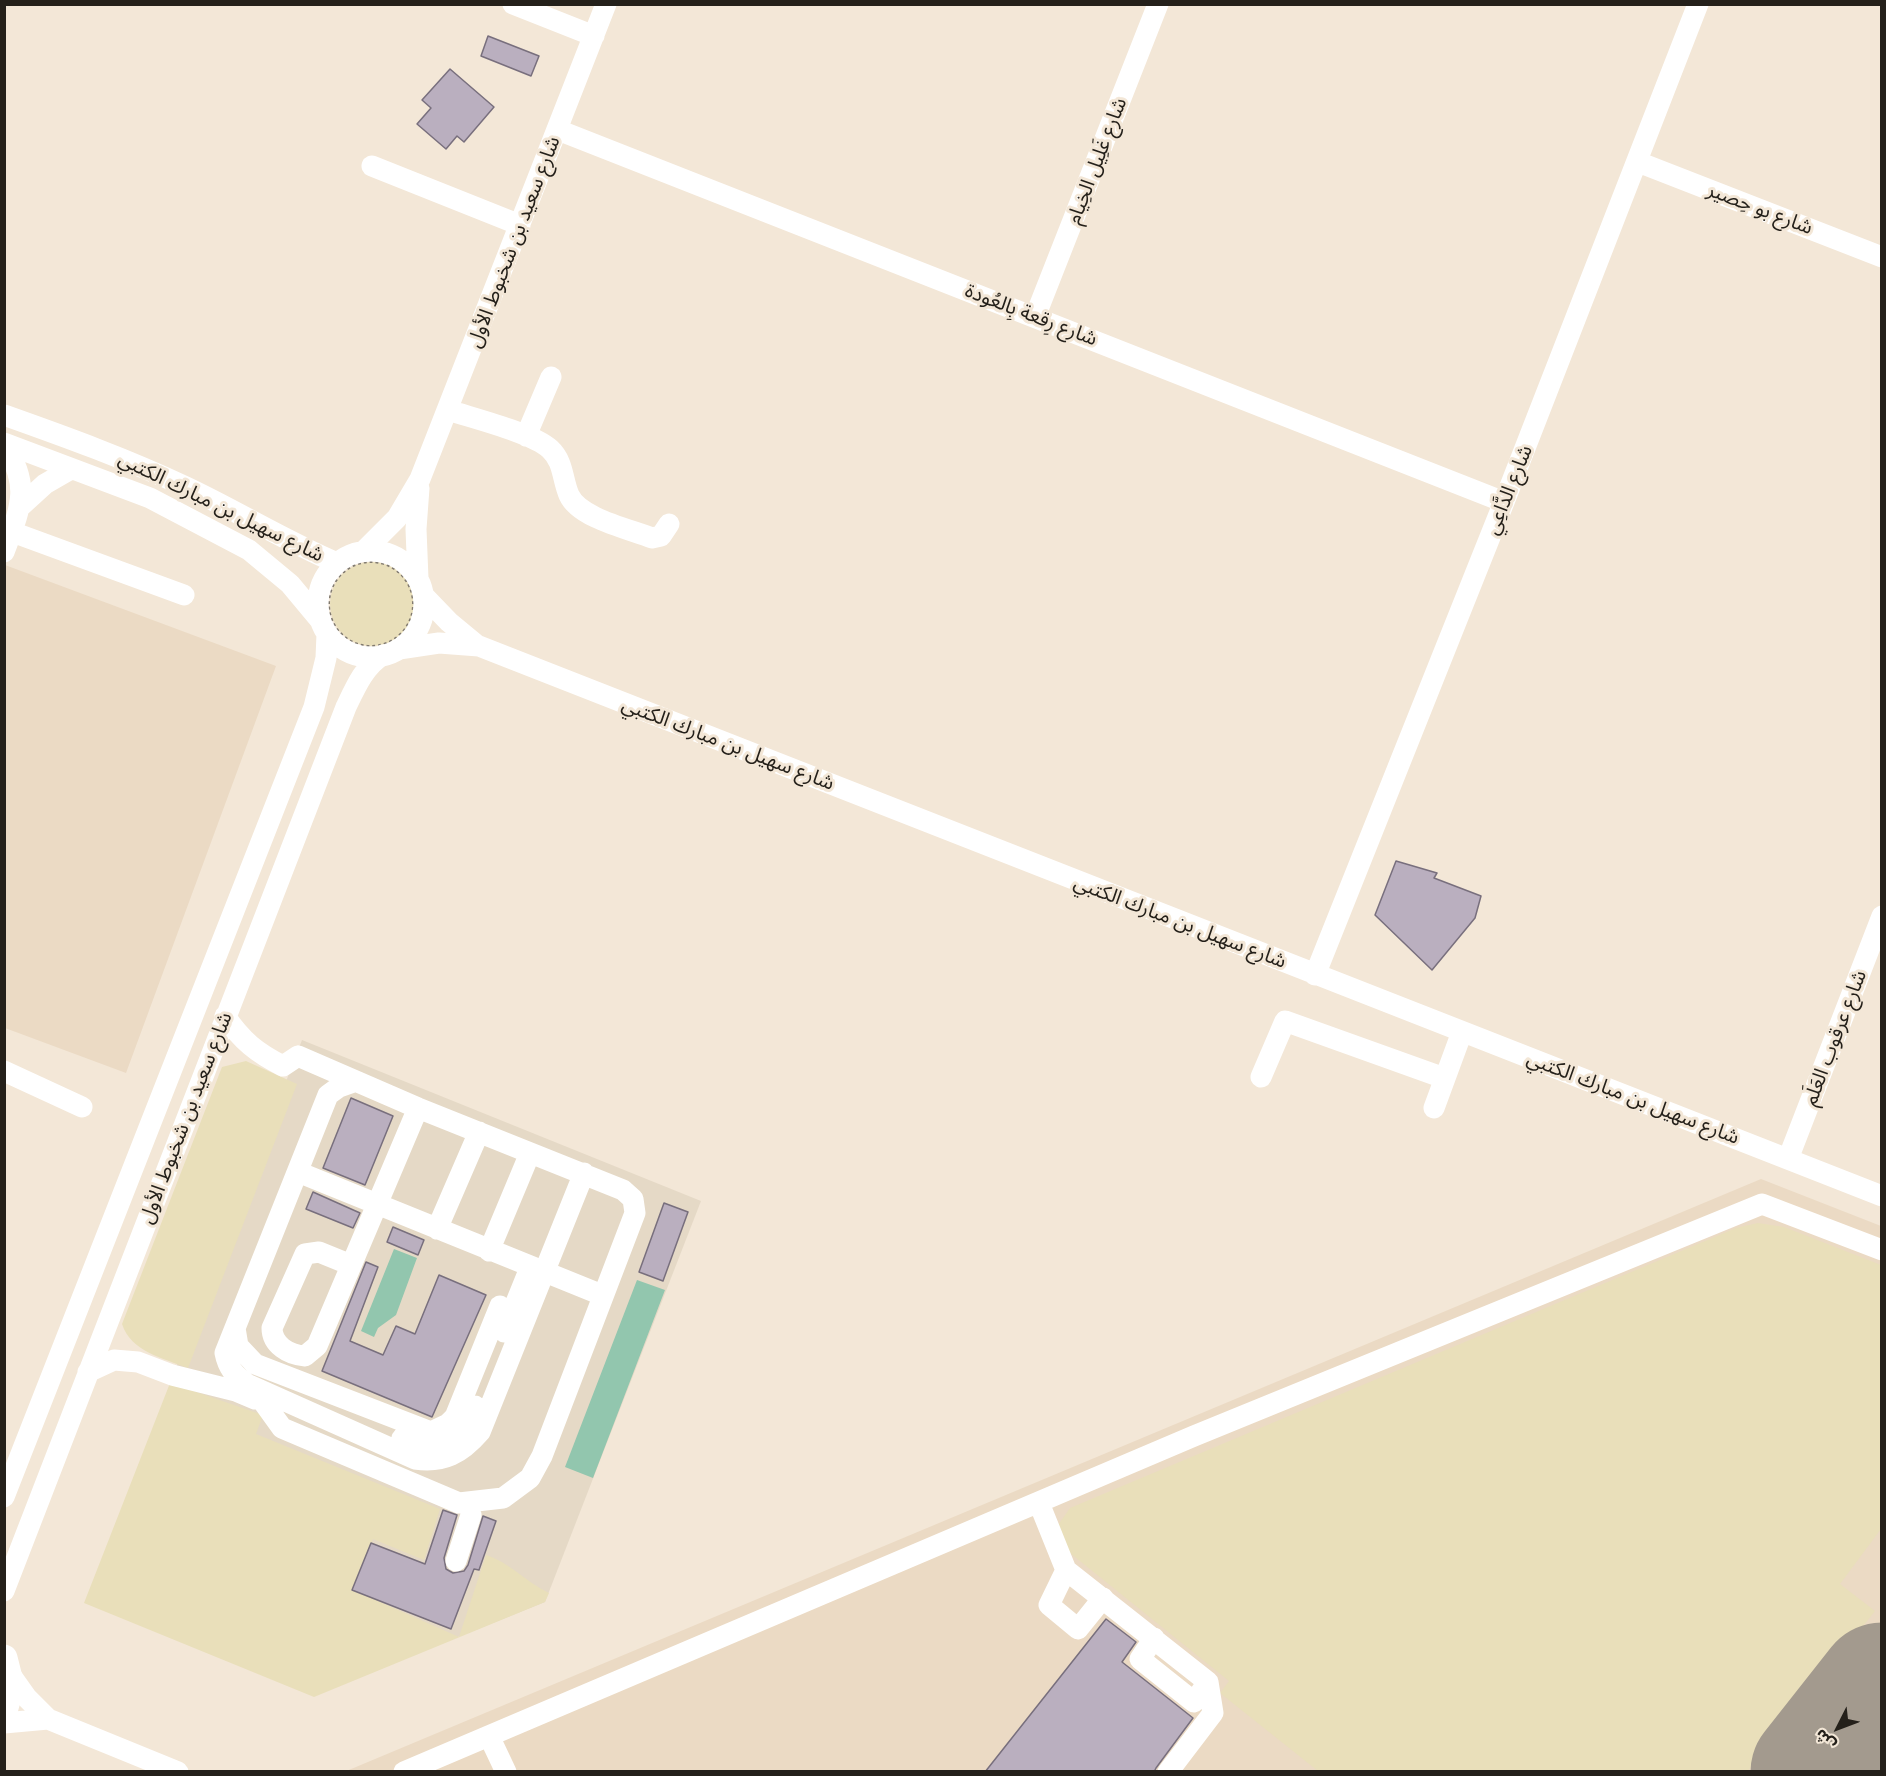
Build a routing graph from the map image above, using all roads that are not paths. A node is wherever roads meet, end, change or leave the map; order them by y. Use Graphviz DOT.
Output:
graph roads {
  1 [pos="513,4"];
  2 [pos="606,4"];
  3 [pos="1158,4"];
  4 [pos="1698,4"];
  5 [pos="594,36"];
  6 [pos="558,130"];
  7 [pos="1638,162"];
  8 [pos="372,166"];
  9 [pos="520,225"];
  10 [pos="1881,257"];
  11 [pos="1035,317"];
  12 [pos="551,377"];
  13 [pos="448,410"];
  14 [pos="4,414"];
  15 [pos="526,436"];
  16 [pos="4,444"];
  17 [pos="71,469"];
  18 [pos="420,479"];
  19 [pos="1504,502"];
  20 [pos="22,504"];
  21 [pos="669,524"];
  22 [pos="7,538"];
  23 [pos="365,550"];
  24 [pos="337,563"];
  25 [pos="421,587"];
  26 [pos="184,595"];
  27 [pos="324,627"];
  28 [pos="479,646"];
  29 [pos="391,652"];
  30 [pos="1881,916"];
  31 [pos="1315,975"];
  32 [pos="225,1016"];
  33 [pos="1462,1032"];
  34 [pos="298,1056"];
  35 [pos="4,1071"];
  36 [pos="1261,1077"];
  37 [pos="1444,1078"];
  38 [pos="356,1081"];
  39 [pos="82,1107"];
  40 [pos="418,1108"];
  41 [pos="1434,1108"];
  42 [pos="479,1132"];
  43 [pos="530,1153"];
  44 [pos="1788,1159"];
  45 [pos="298,1172"];
  46 [pos="591,1177"];
  47 [pos="1881,1196"];
  48 [pos="378,1204"];
  49 [pos="437,1229"];
  50 [pos="1881,1250"];
  51 [pos="489,1251"];
  52 [pos="351,1265"];
  53 [pos="530,1268"];
  54 [pos="597,1293"];
  55 [pos="233,1334"];
  56 [pos="88,1372"];
  57 [pos="236,1391"];
  58 [pos="264,1403"];
  59 [pos="4,1497"];
  60 [pos="1039,1503"];
  61 [pos="472,1507"];
  62 [pos="456,1561"];
  63 [pos="1066,1570"];
  64 [pos="4,1592"];
  65 [pos="1102,1598"];
  66 [pos="7,1666"];
  67 [pos="4,1710"];
  68 [pos="48,1719"];
  69 [pos="4,1723"];
  70 [pos="489,1736"];
  71 [pos="178,1772"];
  72 [pos="404,1772"];
  73 [pos="506,1772"];
  74 [pos="1168,1772"];
  1 -- 5 [label="street"];
  2 -- 5 [label="street, شارع سعيد بن شخبوط الأول"];
  3 -- 11 [label="street, شارع غَلِيل الخِيام"];
  4 -- 7 [label="street, شارع الدَّاعِي"];
  5 -- 6 [label="street, شارع سعيد بن شخبوط الأول"];
  6 -- 9 [label="street, شارع سعيد بن شخبوط الأول"];
  6 -- 11 [label="street, شارع رِقعة بِالعُودة"];
  7 -- 10 [label="street, شارع بو حِصير"];
  7 -- 19 [label="street, شارع الدَّاعِي"];
  8 -- 9 [label="street"];
  9 -- 13 [label="street, شارع سعيد بن شخبوط الأول"];
  11 -- 19 [label="street, شارع رِقعة بِالعُودة"];
  12 -- 15 [label="street"];
  13 -- 15 [label="street"];
  13 -- 18 [label="street, شارع سعيد بن شخبوط الأول"];
  14 -- 24 [label="street, شارع سهيل بن مبارك الكتبي"];
  15 -- 21 [label="street"];
  16 -- 17 [label="street, شارع سهيل بن مبارك الكتبي"];
  16 -- 20 [label="street"];
  17 -- 20 [label="street"];
  17 -- 27 [label="street, شارع سهيل بن مبارك الكتبي"];
  18 -- 23 [label="street, شارع سعيد بن شخبوط الأول"];
  18 -- 25 [label="street, شارع سعيد بن شخبوط الأول"];
  19 -- 31 [label="street, شارع الدَّاعِي"];
  20 -- 22 [label="street"];
  22 -- 26 [label="street"];
  23 -- 24 [label="street"];
  23 -- 25 [label="street, شارع سهيل بن مبارك الكتبي"];
  24 -- 27 [label="street, شارع سعيد بن شخبوط الأول"];
  25 -- 28 [label="street, شارع سهيل بن مبارك الكتبي"];
  25 -- 29 [label="street, شارع سعيد بن شخبوط الأول"];
  27 -- 29 [label="street, شارع سهيل بن مبارك الكتبي"];
  27 -- 59 [label="street, شارع سعيد بن شخبوط الأول"];
  28 -- 29 [label="street, شارع سهيل بن مبارك الكتبي"];
  28 -- 31 [label="street, شارع سهيل بن مبارك الكتبي"];
  29 -- 32 [label="street, شارع سعيد بن شخبوط الأول"];
  30 -- 44 [label="street, شارع عرقوب العَلَم"];
  31 -- 33 [label="street, شارع سهيل بن مبارك الكتبي"];
  32 -- 34 [label="street"];
  32 -- 56 [label="street, شارع سعيد بن شخبوط الأول"];
  33 -- 37 [label="street"];
  33 -- 44 [label="street, شارع سهيل بن مبارك الكتبي"];
  34 -- 38 [label="street"];
  34 -- 57 [label="street"];
  35 -- 39 [label="street"];
  36 -- 37 [label="street"];
  37 -- 41 [label="street"];
  38 -- 40 [label="street"];
  38 -- 45 [label="street"];
  40 -- 42 [label="street"];
  40 -- 48 [label="street"];
  42 -- 43 [label="street"];
  42 -- 49 [label="street"];
  43 -- 46 [label="street"];
  43 -- 51 [label="street"];
  44 -- 47 [label="street, شارع سهيل بن مبارك الكتبي"];
  45 -- 48 [label="street"];
  45 -- 55 [label="street"];
  46 -- 53 [label="street"];
  46 -- 54 [label="street"];
  48 -- 49 [label="street"];
  48 -- 52 [label="street"];
  49 -- 51 [label="street"];
  50 -- 60 [label="street"];
  51 -- 53 [label="street"];
  52 -- 52 [label="street"];
  53 -- 54 [label="street"];
  53 -- 55 [label="street"];
  53 -- 55 [label="street"];
  54 -- 58 [label="street"];
  54 -- 61 [label="street"];
  56 -- 57 [label="street"];
  56 -- 64 [label="street, شارع سعيد بن شخبوط الأول"];
  57 -- 58 [label="street"];
  58 -- 61 [label="street"];
  60 -- 63 [label="street"];
  60 -- 70 [label="street"];
  61 -- 62 [label="street"];
  63 -- 65 [label="street"];
  63 -- 65 [label="street"];
  65 -- 74 [label="street"];
  66 -- 67 [label="main road"];
  66 -- 68 [label="street"];
  68 -- 69 [label="street"];
  68 -- 71 [label="street"];
  70 -- 72 [label="street"];
  70 -- 73 [label="street"];
}
